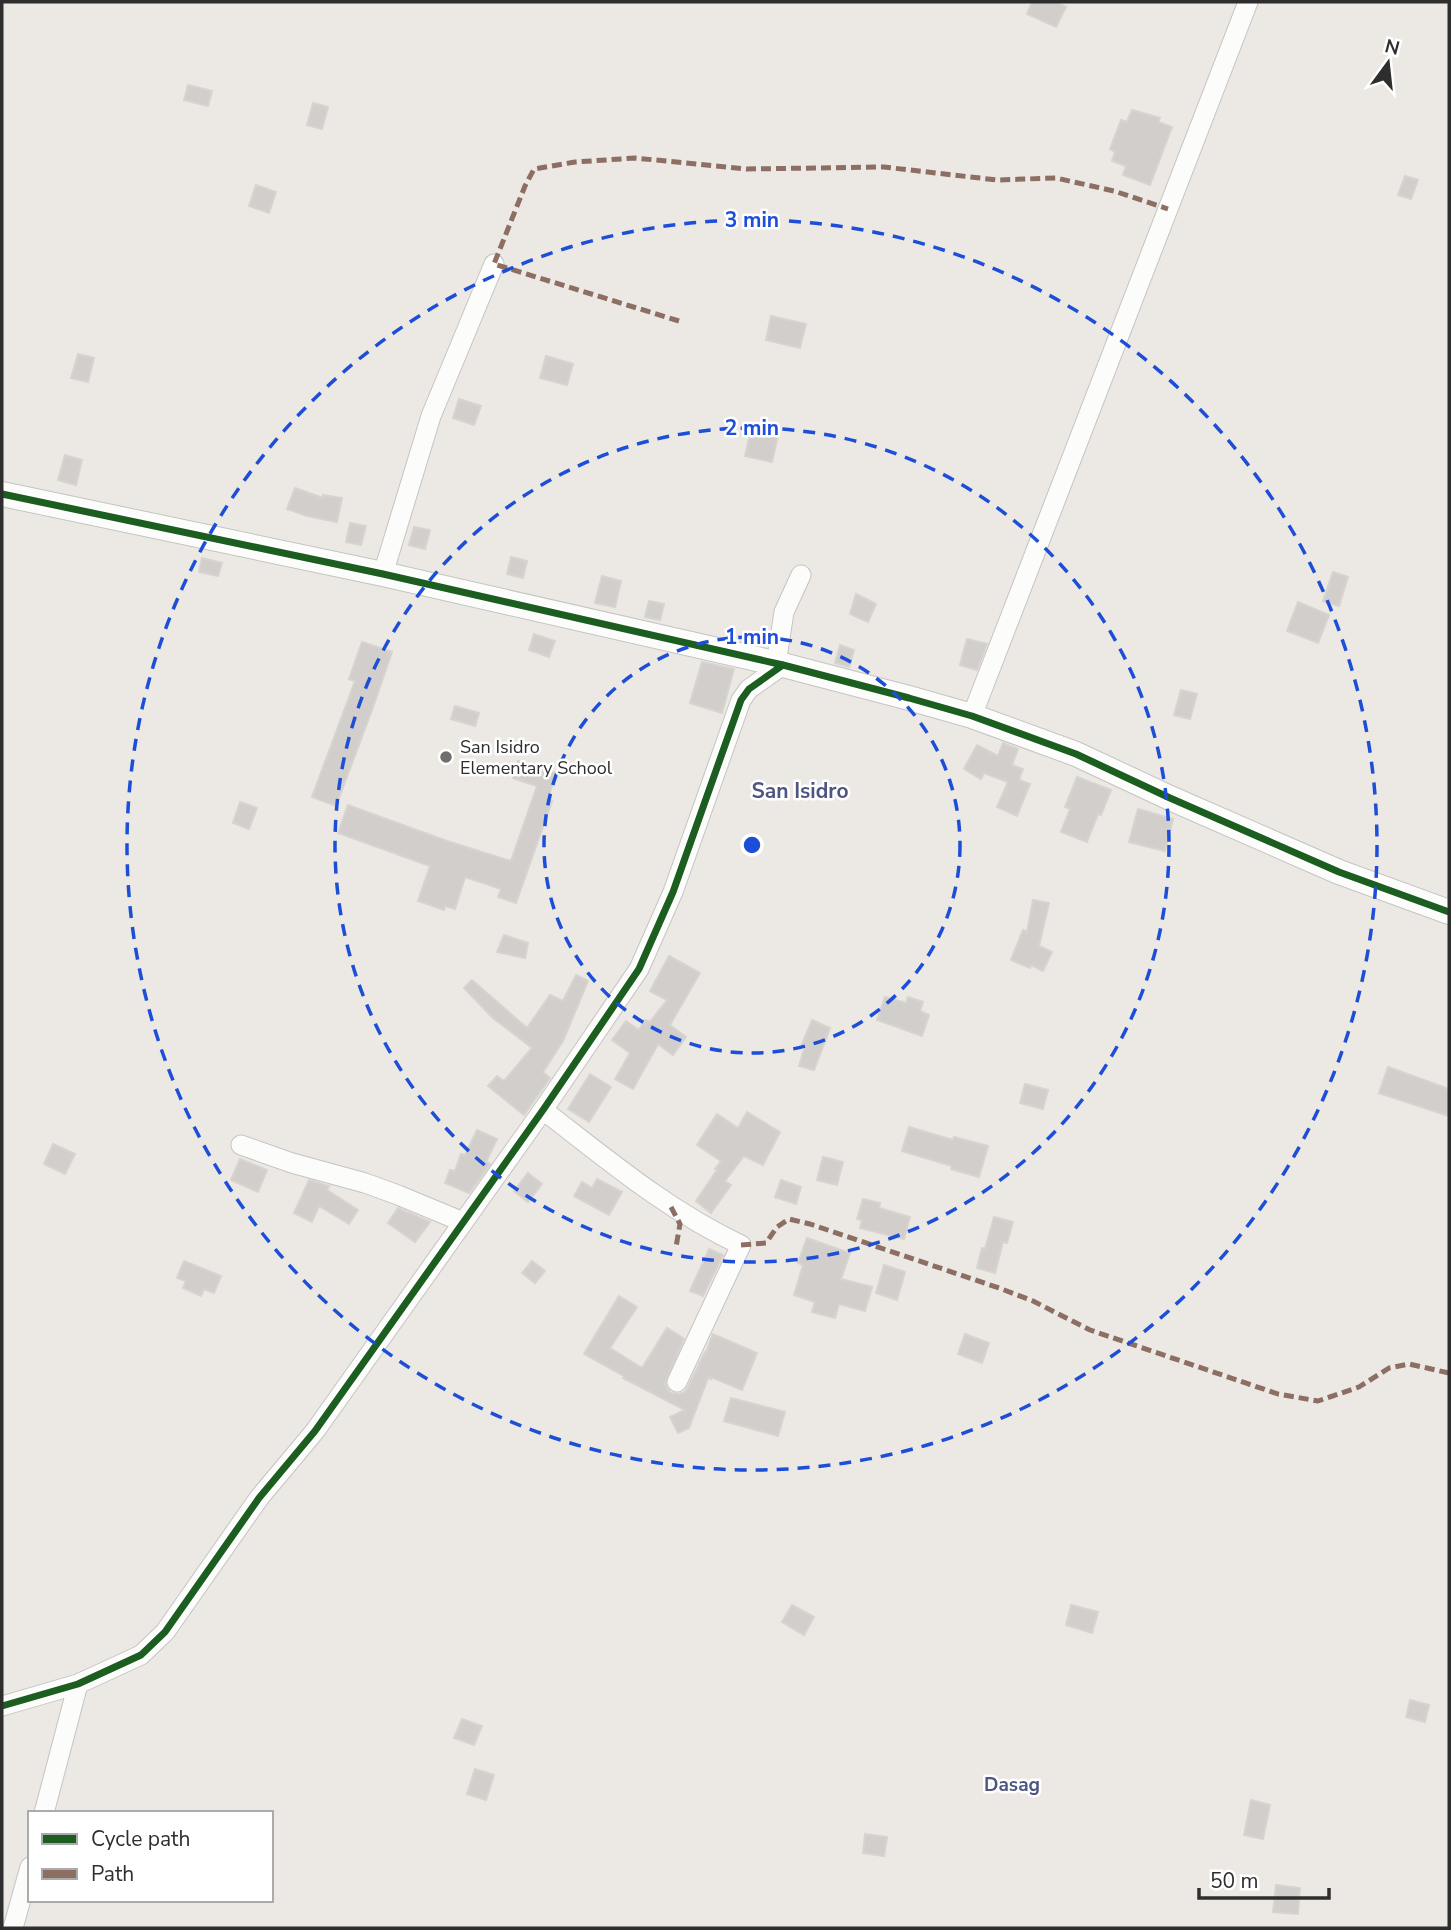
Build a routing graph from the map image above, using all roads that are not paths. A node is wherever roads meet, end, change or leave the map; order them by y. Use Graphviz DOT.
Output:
graph roads {
  1 [pos="1248,2"];
  2 [pos="494,264"];
  3 [pos="2,494"];
  4 [pos="383,574"];
  5 [pos="801,575"];
  6 [pos="779,665"];
  7 [pos="972,716"];
  8 [pos="1449,912"];
  9 [pos="543,1110"];
  10 [pos="241,1145"];
  11 [pos="463,1222"];
  12 [pos="677,1381"];
  13 [pos="78,1684"];
  14 [pos="2,1706"];
  15 [pos="45,1811"];
  16 [pos="28,1874"];
  17 [pos="13,1928"];
  1 -- 7 [label="street"];
  2 -- 4 [label="street"];
  3 -- 4 [label="street"];
  4 -- 6 [label="street"];
  5 -- 6 [label="street"];
  6 -- 7 [label="street"];
  6 -- 9 [label="street"];
  7 -- 8 [label="street"];
  9 -- 11 [label="street"];
  9 -- 12 [label="street"];
  10 -- 11 [label="street"];
  11 -- 13 [label="street"];
  13 -- 14 [label="street"];
  13 -- 15 [label="street"];
  16 -- 17 [label="street"];
}
